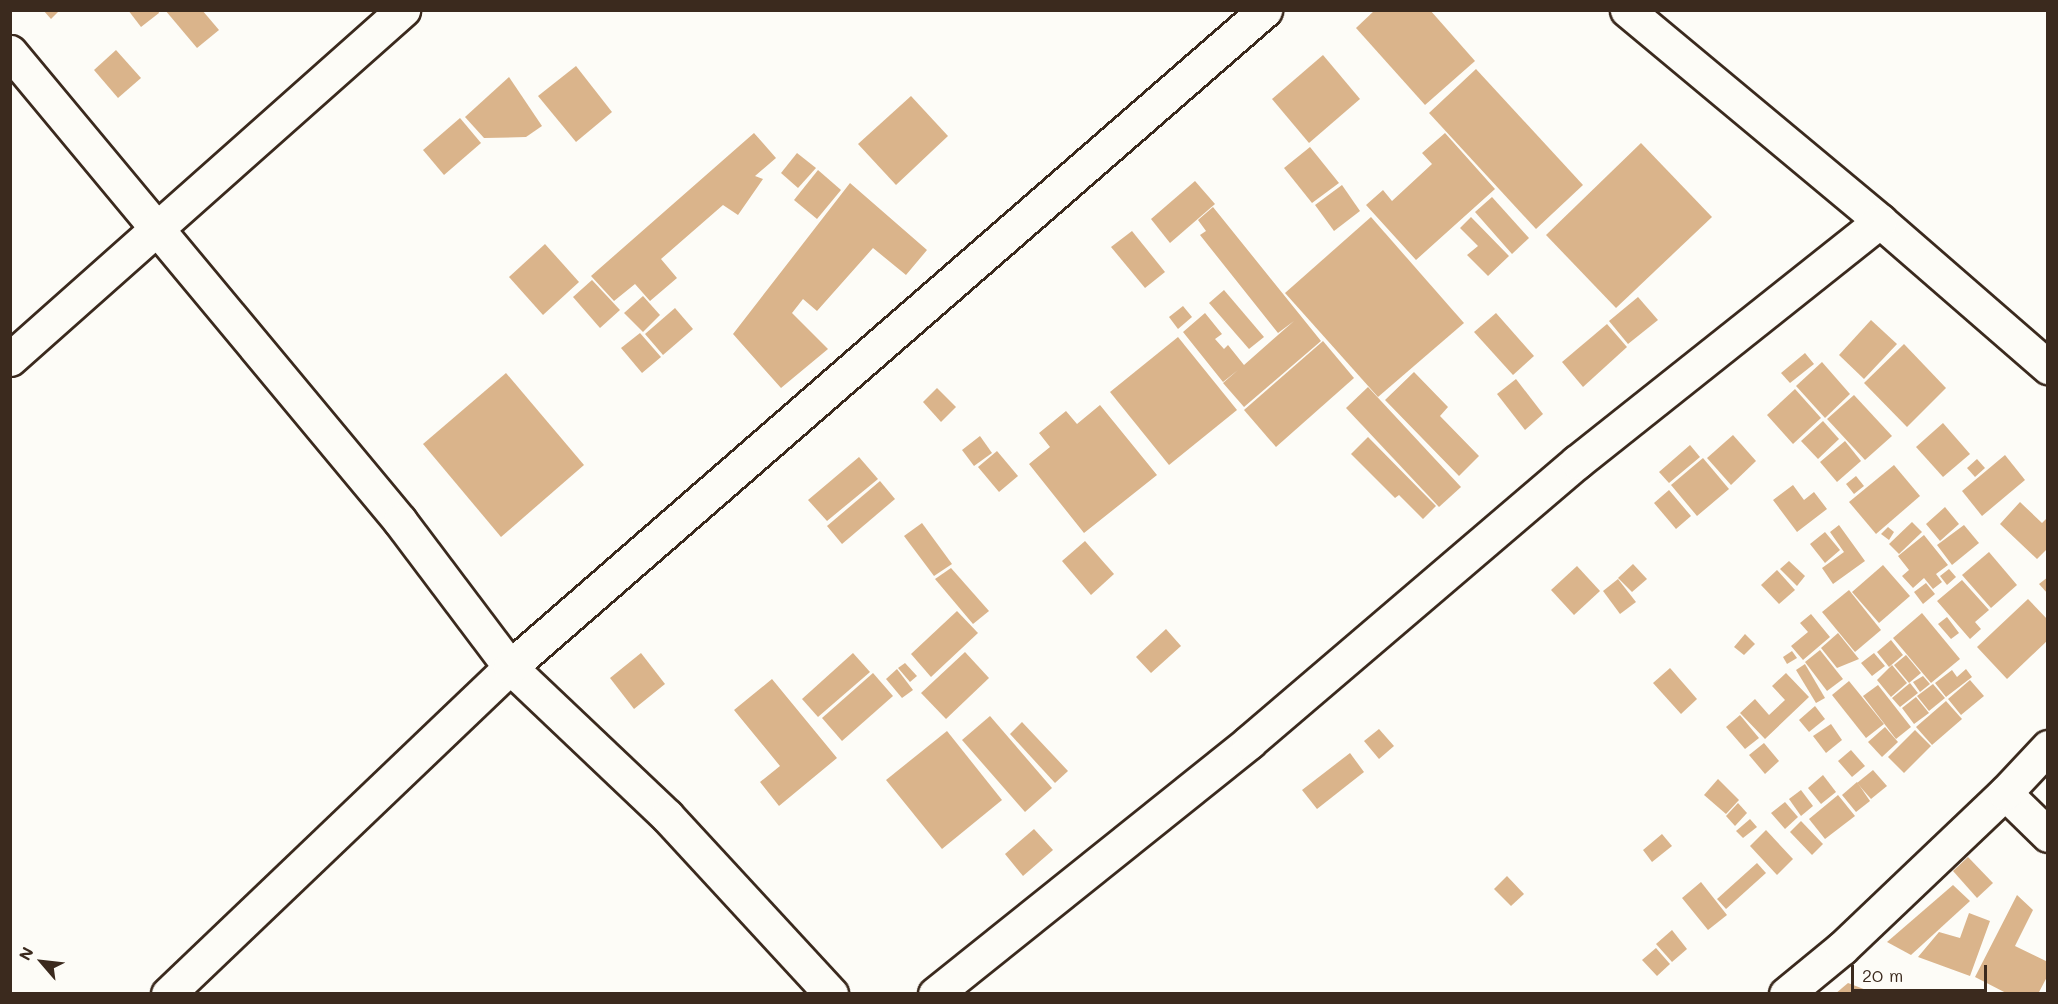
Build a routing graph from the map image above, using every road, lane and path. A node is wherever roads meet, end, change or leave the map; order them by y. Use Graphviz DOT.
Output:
graph roads {
  1 [pos="404,10"];
  2 [pos="1265,10"];
  3 [pos="1627,10"];
  4 [pos="10,52"];
  5 [pos="1880,221"];
  6 [pos="156,230"];
  7 [pos="10,359"];
  8 [pos="2045,360"];
  9 [pos="510,667"];
  10 [pos="2048,747"];
  11 [pos="2005,793"];
  12 [pos="2048,835"];
  13 [pos="168,993"];
  14 [pos="831,993"];
  15 [pos="934,993"];
  16 [pos="1786,993"];
  1 -- 6 [label="street"];
  2 -- 9 [label="street"];
  3 -- 5 [label="street"];
  4 -- 6 [label="street"];
  5 -- 8 [label="street"];
  5 -- 15 [label="street"];
  6 -- 7 [label="street"];
  6 -- 9 [label="street"];
  9 -- 13 [label="street"];
  9 -- 14 [label="street"];
  10 -- 11 [label="street"];
  11 -- 12 [label="street"];
  11 -- 16 [label="street"];
}
